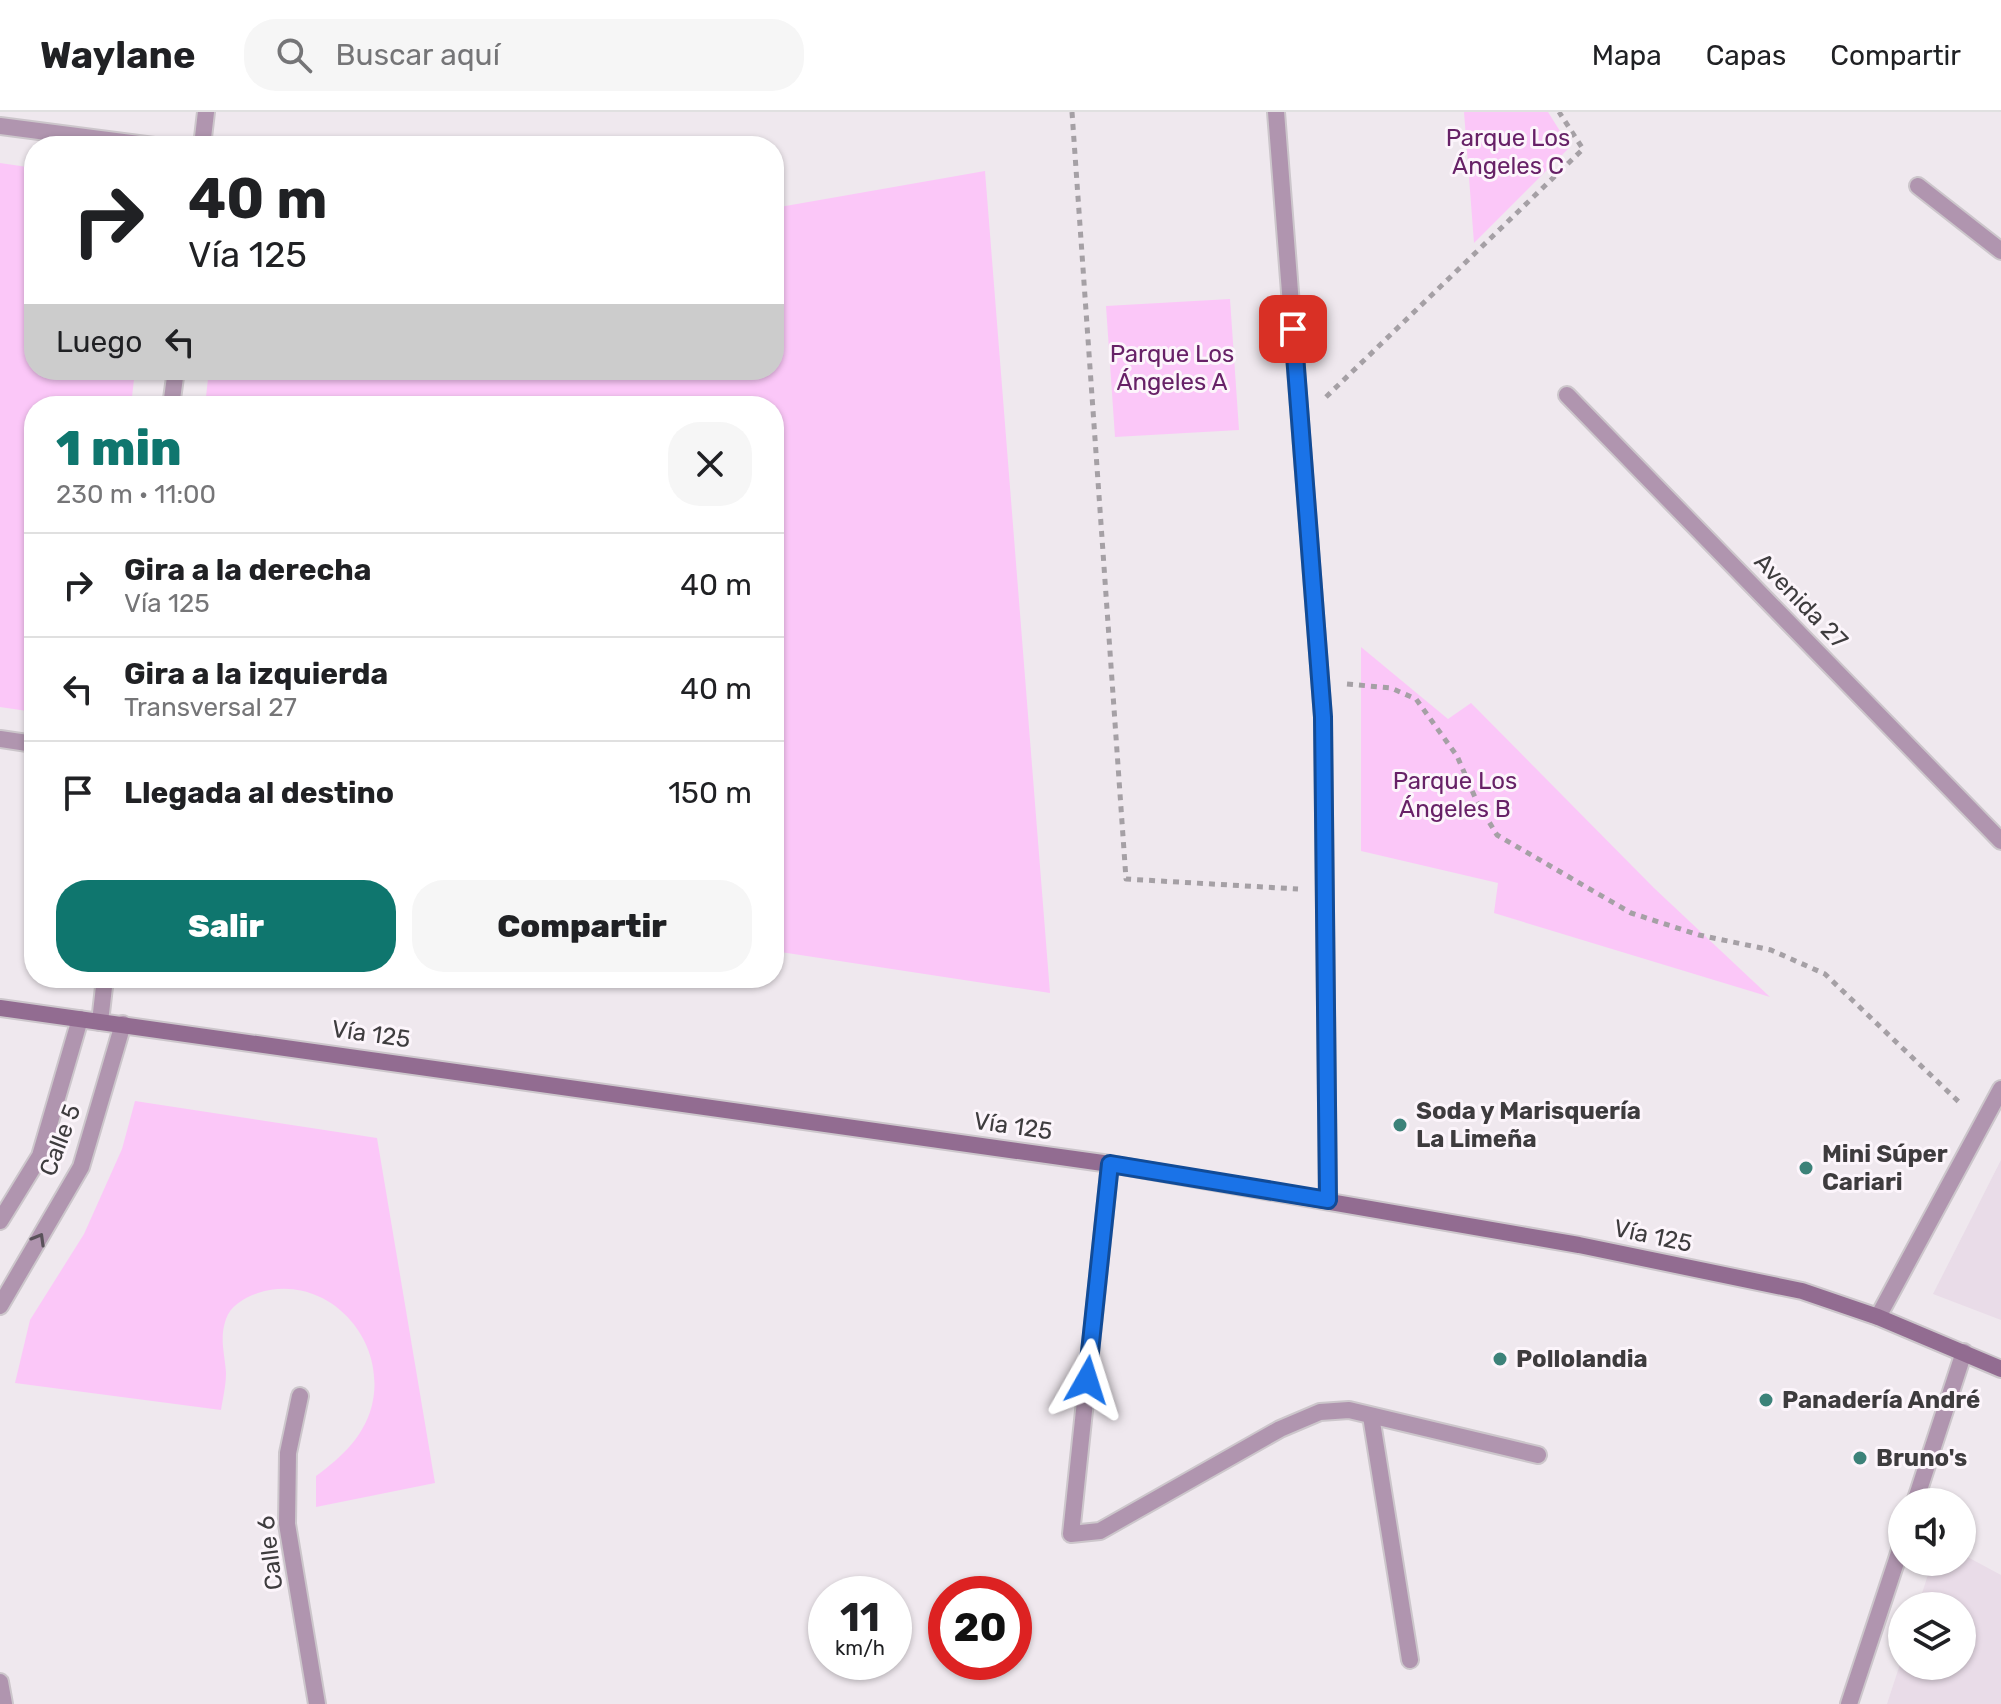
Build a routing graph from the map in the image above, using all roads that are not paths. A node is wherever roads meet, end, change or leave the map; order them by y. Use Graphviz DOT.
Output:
graph roads {
  1 [pos="206,112"];
  2 [pos="1276,112"];
  3 [pos="0,126"];
  4 [pos="77,136"];
  5 [pos="203,136"];
  6 [pos="1918,186"];
  7 [pos="2001,251"];
  8 [pos="1567,395"];
  9 [pos="0,739"];
  10 [pos="24,743"];
  11 [pos="2001,841"];
  12 [pos="104,988"];
  13 [pos="0,1008"];
  14 [pos="80,1019"];
  15 [pos="100,1022"];
  16 [pos="123,1024"];
  17 [pos="2001,1089"];
  18 [pos="1110,1164"];
  19 [pos="1328,1200"];
  20 [pos="0,1221"];
  21 [pos="0,1306"];
  22 [pos="1878,1317"];
  23 [pos="1964,1352"];
  24 [pos="2001,1369"];
  25 [pos="300,1396"];
  26 [pos="1371,1416"];
  27 [pos="1538,1455"];
  28 [pos="1920,1488"];
  29 [pos="1891,1576"];
  30 [pos="1410,1660"];
  31 [pos="0,1682"];
  32 [pos="4,1704"];
  33 [pos="317,1704"];
  34 [pos="1849,1704"];
  1 -- 5 [label="street"];
  2 -- 19 [label="street"];
  3 -- 4 [label="street"];
  6 -- 7 [label="street"];
  8 -- 11 [label="street, Avenida 27"];
  9 -- 10 [label="street"];
  12 -- 15 [label="street"];
  13 -- 14 [label="main road, Vía 125"];
  14 -- 15 [label="main road, Vía 125"];
  14 -- 20 [label="street, Calle 5"];
  15 -- 16 [label="main road, Vía 125"];
  16 -- 18 [label="main road, Vía 125"];
  21 -- 16 [label="street, Calle 5, one-way"];
  17 -- 22 [label="street"];
  18 -- 19 [label="main road, Vía 125"];
  18 -- 26 [label="street"];
  19 -- 22 [label="main road, Vía 125"];
  22 -- 23 [label="main road, Vía 125"];
  23 -- 24 [label="main road, Vía 125"];
  23 -- 28 [label="street"];
  25 -- 33 [label="street, Calle 6"];
  26 -- 27 [label="street"];
  26 -- 30 [label="street"];
  29 -- 34 [label="street"];
  31 -- 32 [label="street"];
}
